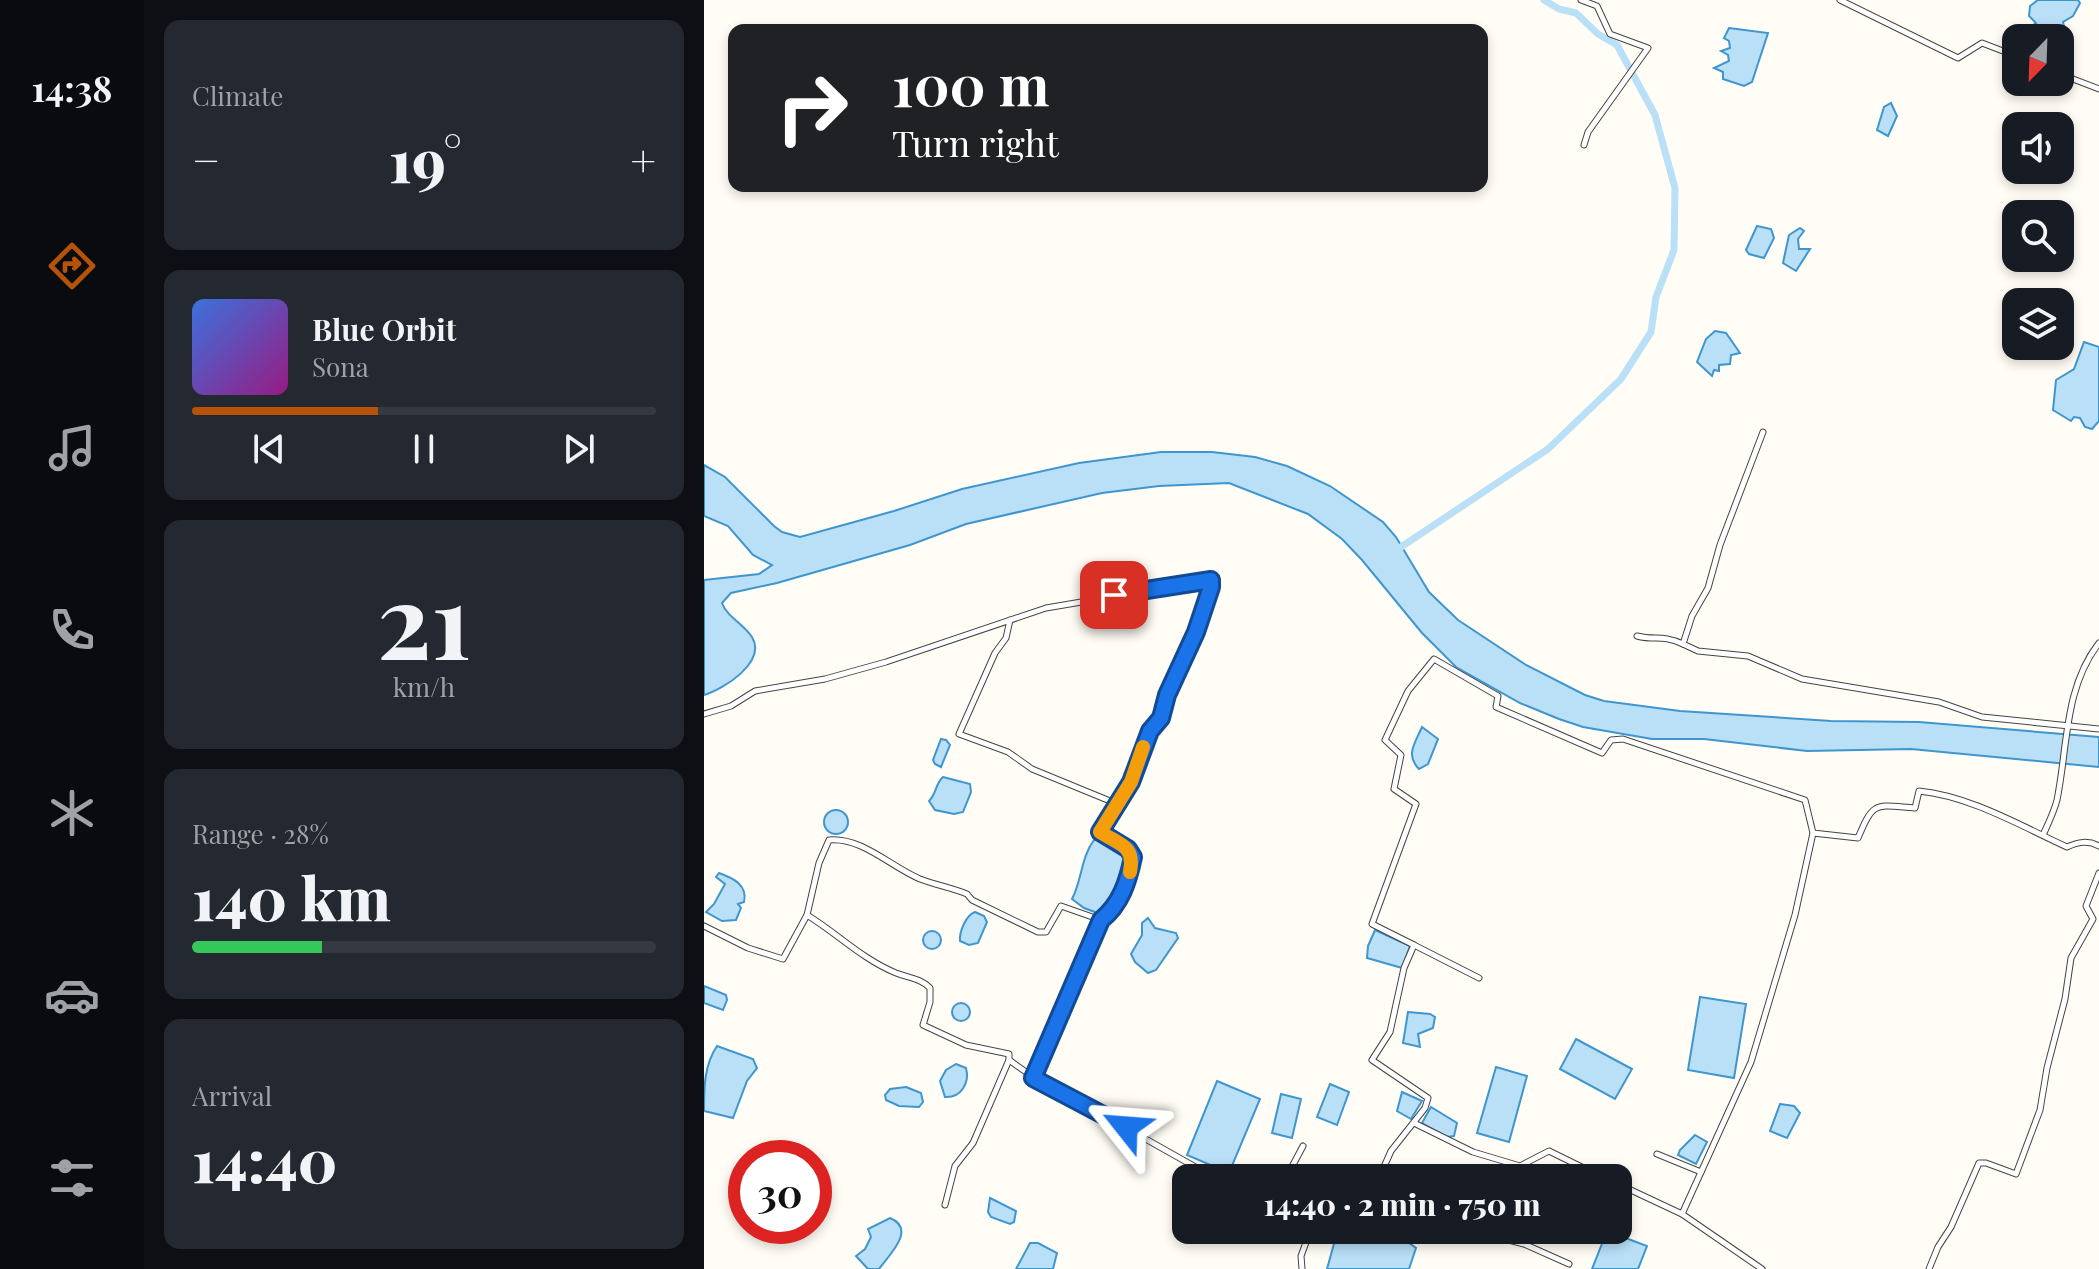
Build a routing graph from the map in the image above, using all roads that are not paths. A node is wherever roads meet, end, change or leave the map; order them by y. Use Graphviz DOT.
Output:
graph roads {
  1 [pos="1581,0"];
  2 [pos="1840,0"];
  3 [pos="1599,3"];
  4 [pos="2002,51"];
  5 [pos="2074,79"];
  6 [pos="2099,89"];
  7 [pos="1584,145"];
  8 [pos="1763,432"];
  9 [pos="1010,620"];
  10 [pos="1637,636"];
  11 [pos="2099,643"];
  12 [pos="1683,644"];
  13 [pos="704,714"];
  14 [pos="2068,727"];
  15 [pos="2099,729"];
  16 [pos="1114,807"];
  17 [pos="1813,833"];
  18 [pos="2043,836"];
  19 [pos="2099,846"];
  20 [pos="2099,873"];
  21 [pos="807,915"];
  22 [pos="1101,920"];
  23 [pos="704,926"];
  24 [pos="1414,945"];
  25 [pos="1479,978"];
  26 [pos="1009,1060"];
  27 [pos="1033,1078"];
  28 [pos="1414,1123"];
  29 [pos="1303,1146"];
  30 [pos="1657,1154"];
  31 [pos="1190,1164"];
  32 [pos="1293,1164"];
  33 [pos="1385,1164"];
  34 [pos="1513,1164"];
  35 [pos="1524,1164"];
  36 [pos="1575,1164"];
  37 [pos="1701,1172"];
  38 [pos="1632,1191"];
  39 [pos="945,1205"];
  40 [pos="1682,1214"];
  41 [pos="1305,1244"];
  42 [pos="1524,1244"];
  43 [pos="1569,1264"];
  44 [pos="1302,1269"];
  45 [pos="1762,1269"];
  46 [pos="1929,1269"];
  1 -- 3 [label="street"];
  2 -- 4 [label="street"];
  3 -- 7 [label="street"];
  5 -- 6 [label="street"];
  8 -- 12 [label="street"];
  9 -- 13 [label="street"];
  9 -- 16 [label="street"];
  9 -- 16 [label="street"];
  10 -- 12 [label="street"];
  11 -- 14 [label="street"];
  12 -- 14 [label="street"];
  14 -- 15 [label="street"];
  14 -- 18 [label="street"];
  16 -- 22 [label="street"];
  17 -- 18 [label="street"];
  17 -- 24 [label="street"];
  17 -- 37 [label="street"];
  18 -- 19 [label="street"];
  20 -- 46 [label="street"];
  21 -- 22 [label="street"];
  21 -- 23 [label="street"];
  21 -- 26 [label="street"];
  22 -- 27 [label="street"];
  24 -- 25 [label="street"];
  24 -- 28 [label="street"];
  26 -- 27 [label="street"];
  26 -- 39 [label="street"];
  27 -- 31 [label="street"];
  28 -- 33 [label="street"];
  28 -- 34 [label="street"];
  29 -- 32 [label="street"];
  30 -- 37 [label="street"];
  35 -- 36 [label="street"];
  37 -- 40 [label="street"];
  38 -- 40 [label="street"];
  40 -- 45 [label="street"];
  41 -- 44 [label="street"];
  42 -- 43 [label="street"];
}
